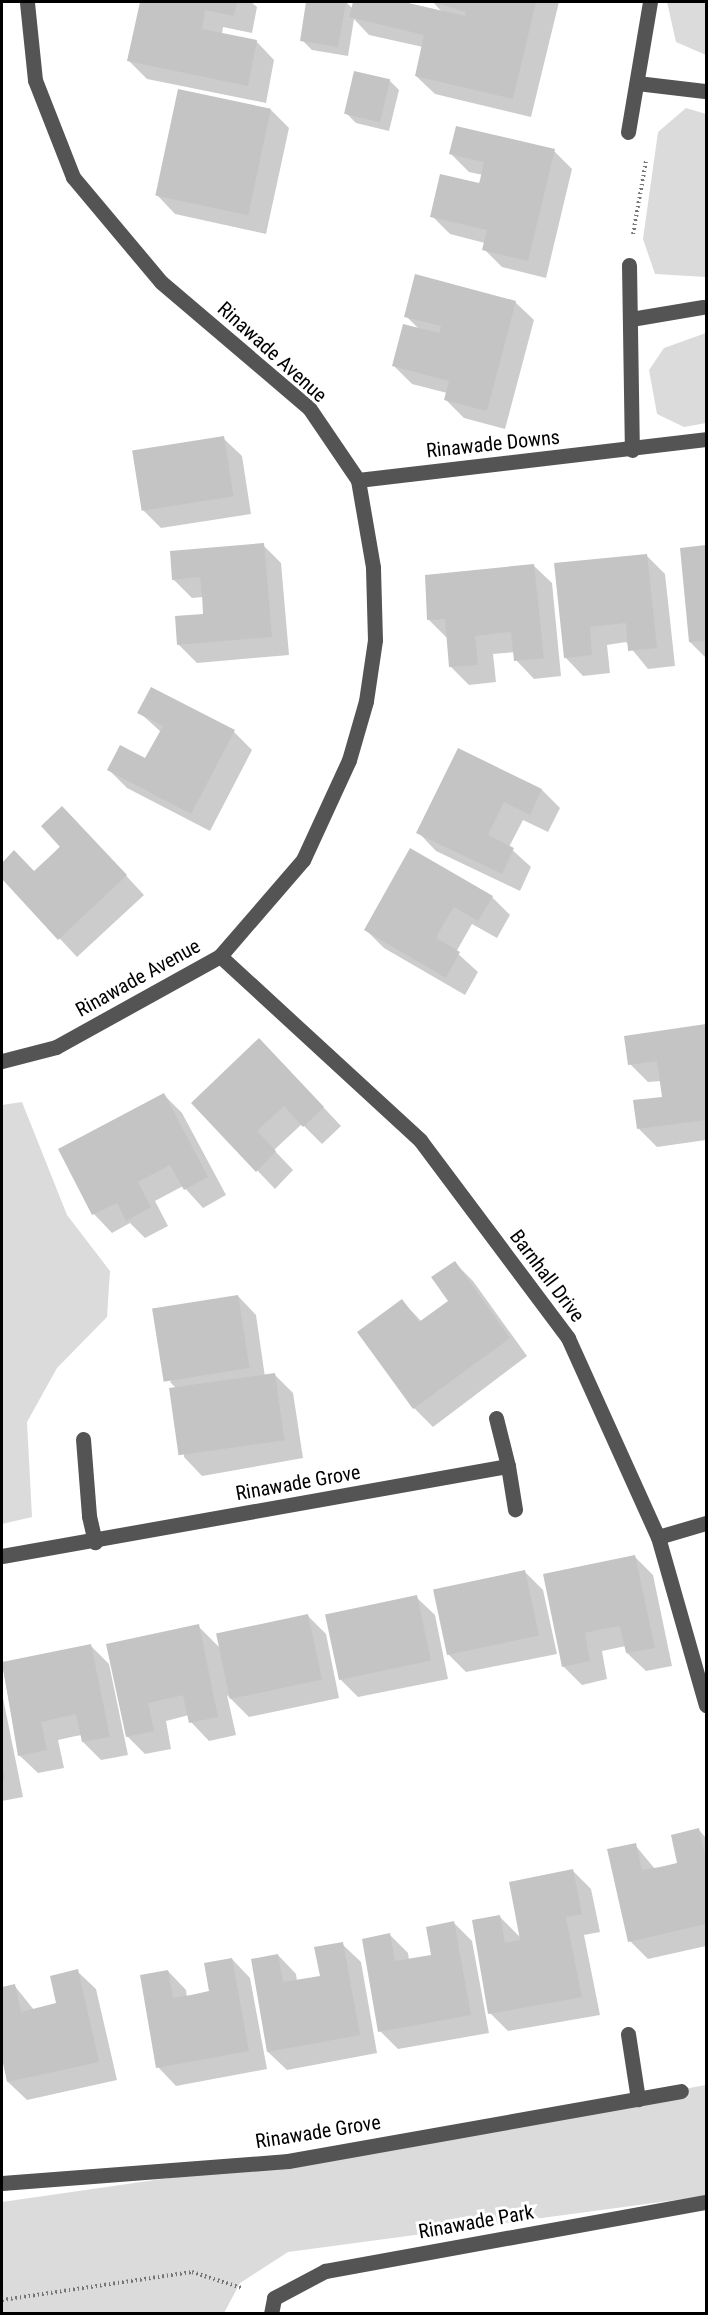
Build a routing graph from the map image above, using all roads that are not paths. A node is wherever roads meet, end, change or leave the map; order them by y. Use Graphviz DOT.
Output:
graph roads {
  1 [pos="27,2"];
  2 [pos="650,2"];
  3 [pos="637,83"];
  4 [pos="705,91"];
  5 [pos="628,132"];
  6 [pos="629,265"];
  7 [pos="703,307"];
  8 [pos="631,319"];
  9 [pos="706,439"];
  10 [pos="632,450"];
  11 [pos="358,480"];
  12 [pos="219,956"];
  13 [pos="2,1061"];
  14 [pos="496,1418"];
  15 [pos="83,1439"];
  16 [pos="508,1466"];
  17 [pos="515,1509"];
  18 [pos="706,1523"];
  19 [pos="658,1537"];
  20 [pos="95,1542"];
  21 [pos="2,1556"];
  22 [pos="706,1706"];
  23 [pos="628,2034"];
  24 [pos="681,2091"];
  25 [pos="638,2099"];
  26 [pos="2,2183"];
  27 [pos="706,2202"];
  28 [pos="271,2313"];
  1 -- 11 [label="street, Rinawade Avenue"];
  2 -- 3 [label="street"];
  3 -- 4 [label="street"];
  3 -- 5 [label="street"];
  6 -- 8 [label="street"];
  7 -- 8 [label="street"];
  8 -- 10 [label="street"];
  9 -- 10 [label="street, Rinawade Downs"];
  10 -- 11 [label="street, Rinawade Downs"];
  11 -- 12 [label="street, Rinawade Avenue"];
  12 -- 13 [label="street, Rinawade Avenue"];
  12 -- 19 [label="street, Barnhall Drive"];
  14 -- 16 [label="street"];
  15 -- 20 [label="street"];
  16 -- 17 [label="street"];
  16 -- 20 [label="street, Rinawade Grove"];
  18 -- 19 [label="street"];
  19 -- 22 [label="street, Barnhall Drive"];
  20 -- 21 [label="street, Rinawade Grove"];
  23 -- 25 [label="street"];
  24 -- 25 [label="street, Rinawade Grove"];
  25 -- 26 [label="street, Rinawade Grove"];
  27 -- 28 [label="street, Rinawade Park"];
}
